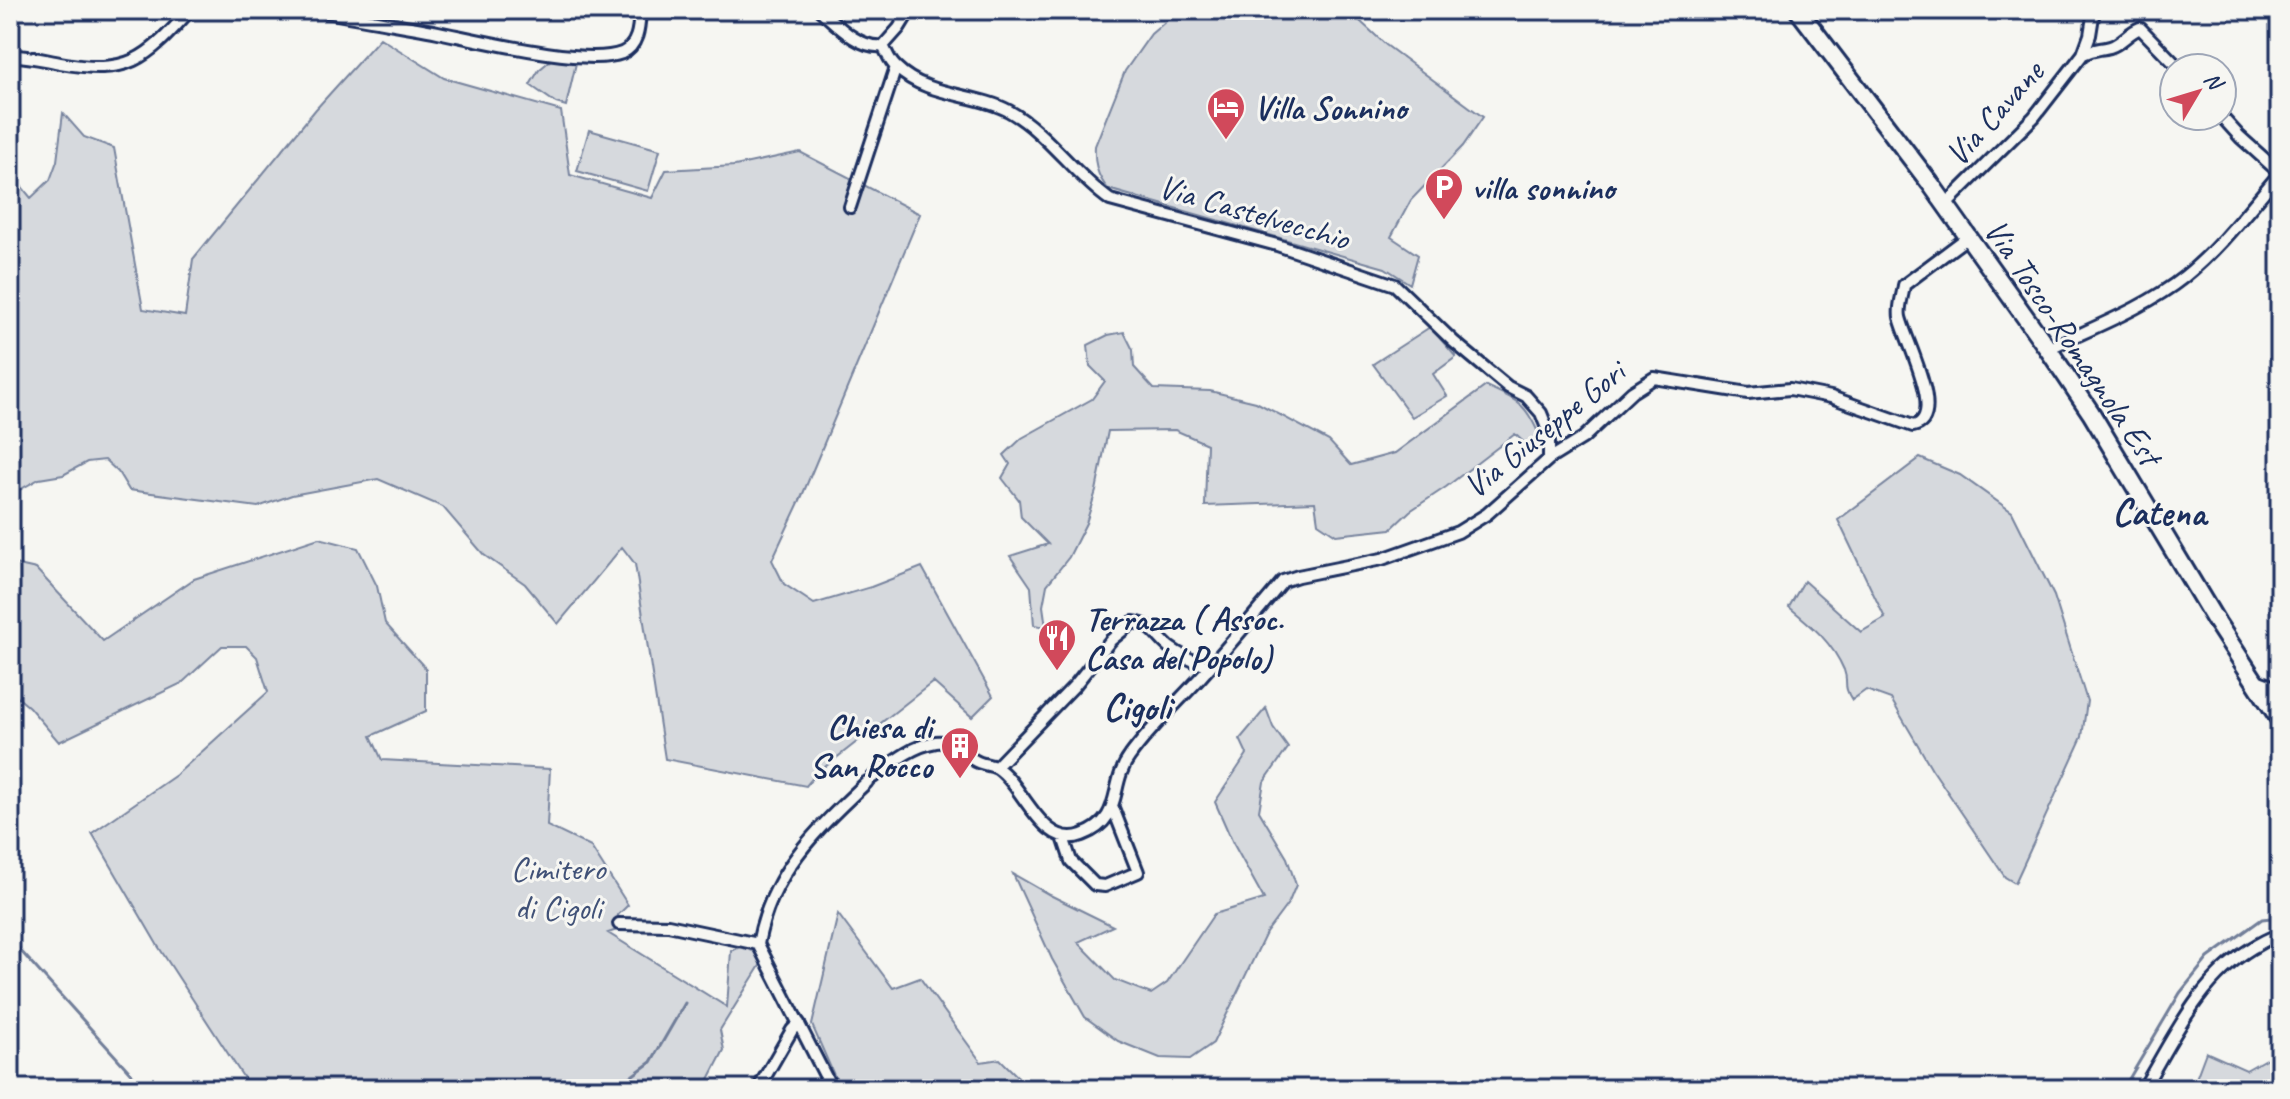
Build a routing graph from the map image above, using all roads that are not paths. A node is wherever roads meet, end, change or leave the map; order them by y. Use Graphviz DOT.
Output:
graph roads {
  1 [pos="190,10"];
  2 [pos="316,10"];
  3 [pos="640,10"];
  4 [pos="820,10"];
  5 [pos="910,10"];
  6 [pos="1798,10"];
  7 [pos="2094,10"];
  8 [pos="883,46"];
  9 [pos="2163,52"];
  10 [pos="2083,54"];
  11 [pos="10,56"];
  12 [pos="896,67"];
  13 [pos="2235,132"];
  14 [pos="2280,173"];
  15 [pos="1945,205"];
  16 [pos="850,207"];
  17 [pos="1968,237"];
  18 [pos="2048,349"];
  19 [pos="1549,459"];
  20 [pos="1210,667"];
  21 [pos="2256,682"];
  22 [pos="2280,691"];
  23 [pos="2280,720"];
  24 [pos="996,767"];
  25 [pos="1113,808"];
  26 [pos="1063,837"];
  27 [pos="619,924"];
  28 [pos="2280,935"];
  29 [pos="758,944"];
  30 [pos="799,1023"];
  31 [pos="758,1089"];
  32 [pos="832,1089"];
  33 [pos="2143,1089"];
  1 -- 11 [label="street"];
  2 -- 3 [label="street"];
  4 -- 8 [label="street"];
  5 -- 8 [label="street"];
  6 -- 15 [label="main road, Via Tosco-Romagnola Est"];
  7 -- 10 [label="street, Via Cavane"];
  8 -- 12 [label="street, Via Castelvecchio"];
  9 -- 10 [label="street"];
  10 -- 15 [label="street, Via Cavane"];
  12 -- 16 [label="street"];
  12 -- 19 [label="street, Via Castelvecchio"];
  13 -- 14 [label="street"];
  14 -- 18 [label="street"];
  15 -- 17 [label="main road, Via Tosco-Romagnola Est"];
  17 -- 18 [label="main road, Via Tosco-Romagnola Est"];
  17 -- 19 [label="street, Via Giuseppe Gori"];
  18 -- 21 [label="main road, Via Tosco-Romagnola Est"];
  19 -- 20 [label="street, Via Giuseppe Gori"];
  20 -- 24 [label="street"];
  20 -- 25 [label="street, Via Giuseppe Gori"];
  21 -- 22 [label="main road"];
  21 -- 23 [label="main road, Via Tosco-Romagnola Est"];
  24 -- 26 [label="street"];
  24 -- 29 [label="street"];
  25 -- 26 [label="street"];
  25 -- 26 [label="street"];
  27 -- 29 [label="street"];
  28 -- 33 [label="street"];
  29 -- 30 [label="street"];
  30 -- 31 [label="street"];
  30 -- 32 [label="street"];
}
